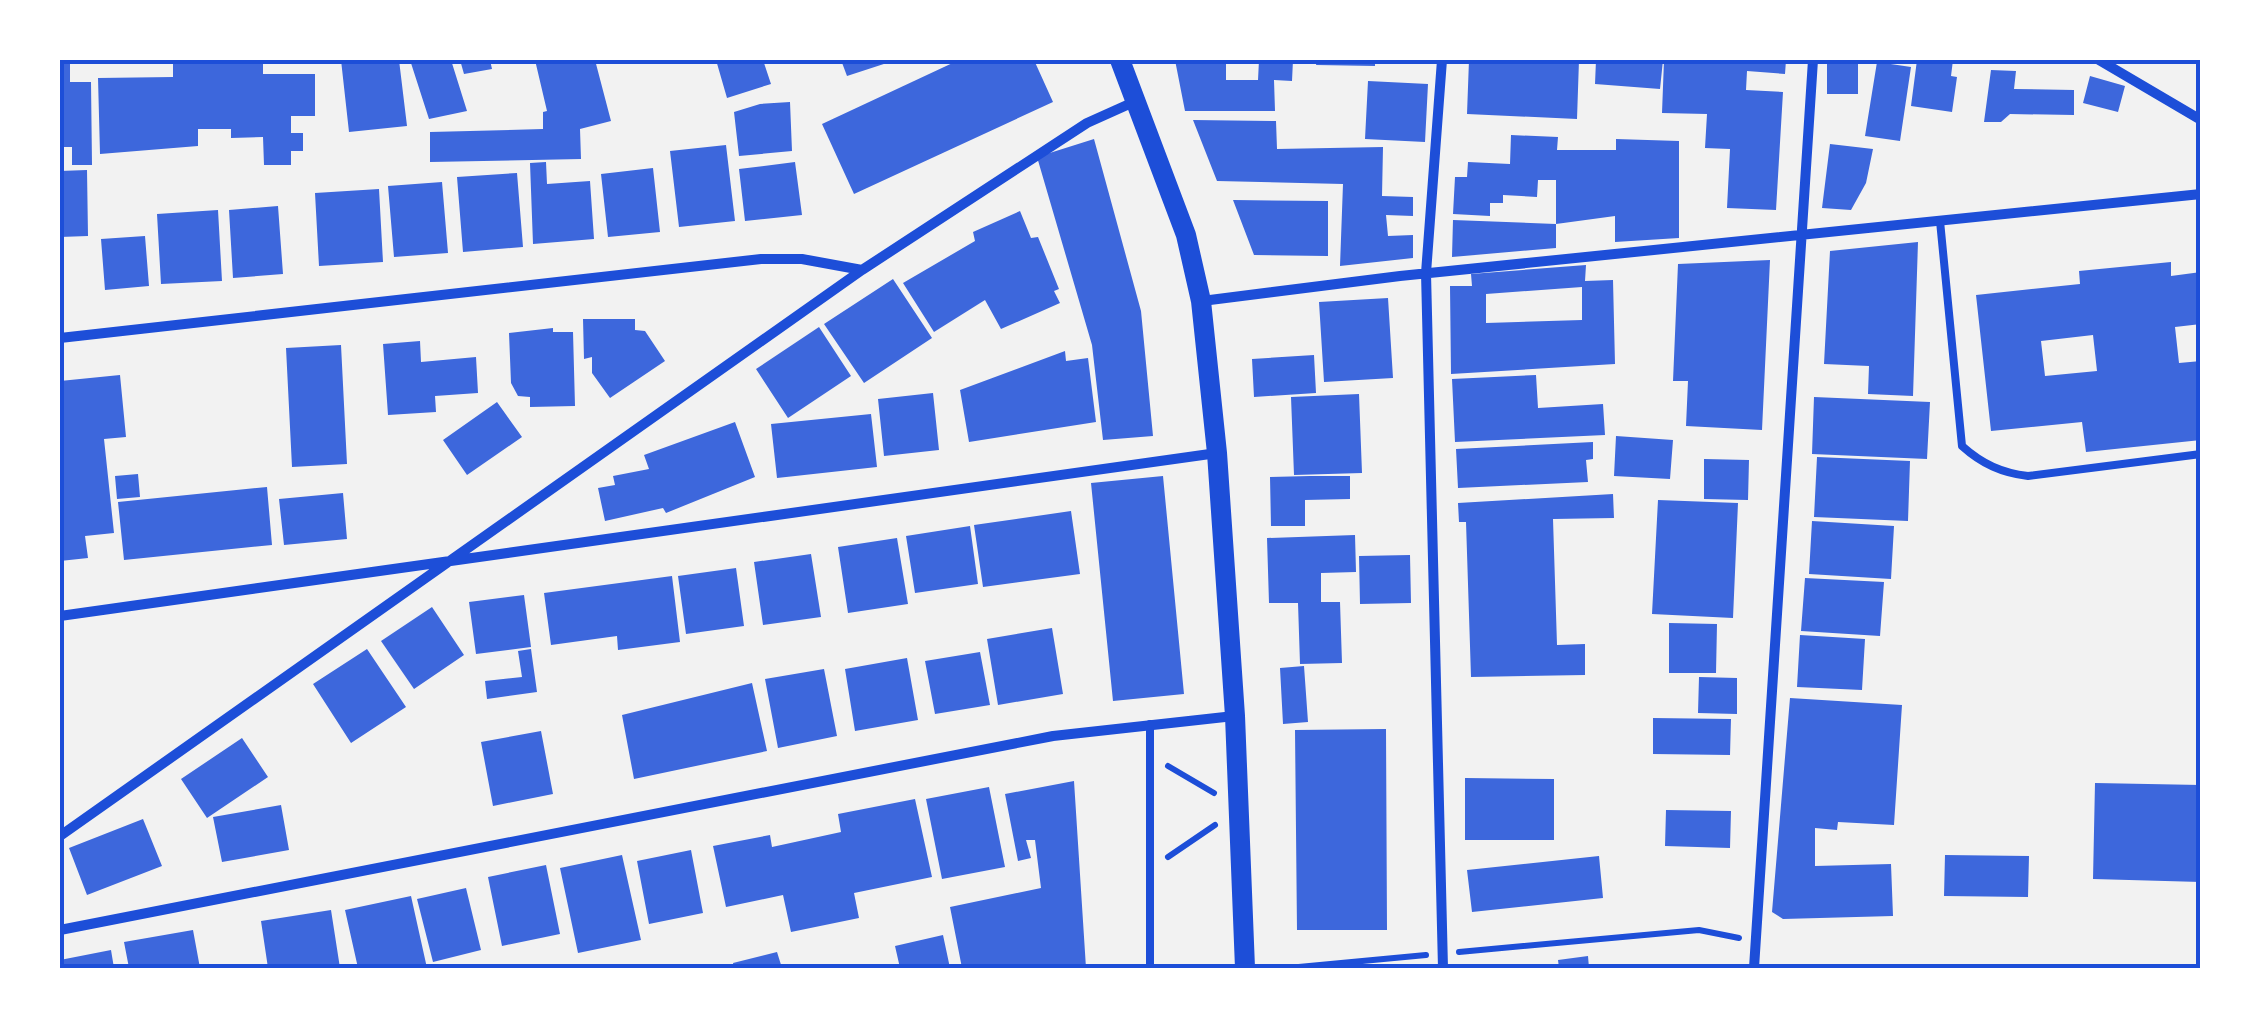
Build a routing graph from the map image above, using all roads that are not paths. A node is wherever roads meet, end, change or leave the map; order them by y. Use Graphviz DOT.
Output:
graph roads {
  1 [pos="1120,60"];
  2 [pos="1442,60"];
  3 [pos="1813,60"];
  4 [pos="2099,60"];
  5 [pos="1136,101"];
  6 [pos="2201,120"];
  7 [pos="2201,194"];
  8 [pos="1940,221"];
  9 [pos="1801,235"];
  10 [pos="862,270"];
  11 [pos="1426,273"];
  12 [pos="1201,301"];
  13 [pos="60,338"];
  14 [pos="1217,453"];
  15 [pos="2201,454"];
  16 [pos="448,564"];
  17 [pos="60,616"];
  18 [pos="1235,716"];
  19 [pos="1150,724"];
  20 [pos="60,836"];
  21 [pos="60,930"];
  22 [pos="1150,968"];
  23 [pos="1245,968"];
  24 [pos="1443,968"];
  25 [pos="1754,968"];
  1 -- 5 [label="main road"];
  2 -- 11 [label="street"];
  3 -- 9 [label="street"];
  4 -- 6 [label="street"];
  5 -- 10 [label="street"];
  5 -- 12 [label="main road"];
  7 -- 8 [label="street"];
  8 -- 9 [label="street"];
  8 -- 15 [label="lane"];
  9 -- 11 [label="street"];
  9 -- 25 [label="street"];
  10 -- 13 [label="street"];
  10 -- 16 [label="street"];
  11 -- 12 [label="street"];
  11 -- 24 [label="street"];
  12 -- 14 [label="main road"];
  14 -- 16 [label="street"];
  14 -- 18 [label="main road"];
  16 -- 17 [label="street"];
  16 -- 20 [label="street"];
  18 -- 19 [label="street"];
  18 -- 23 [label="main road"];
  19 -- 21 [label="street"];
  19 -- 22 [label="lane"];
}
